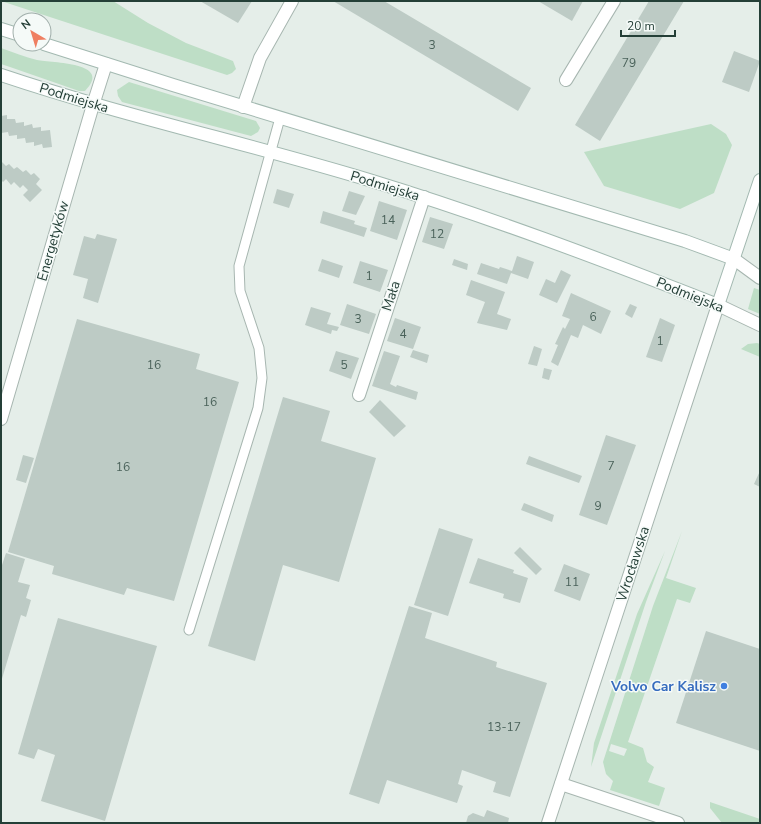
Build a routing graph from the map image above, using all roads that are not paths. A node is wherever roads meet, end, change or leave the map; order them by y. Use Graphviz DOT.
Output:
graph roads {
  1 [pos="292,1"];
  2 [pos="614,1"];
  3 [pos="1,29"];
  4 [pos="12,32"];
  5 [pos="52,47"];
  6 [pos="106,64"];
  7 [pos="1,75"];
  8 [pos="566,80"];
  9 [pos="92,105"];
  10 [pos="243,107"];
  11 [pos="280,118"];
  12 [pos="270,152"];
  13 [pos="760,180"];
  14 [pos="424,198"];
  15 [pos="734,259"];
  16 [pos="760,278"];
  17 [pos="718,305"];
  18 [pos="760,325"];
  19 [pos="358,395"];
  20 [pos="1,419"];
  21 [pos="189,630"];
  22 [pos="561,784"];
  23 [pos="548,823"];
  24 [pos="678,823"];
  1 -- 10 [label="main road"];
  2 -- 8 [label="main road"];
  3 -- 4 [label="main road"];
  5 -- 6 [label="main road"];
  6 -- 9 [label="main road, Energetyków"];
  6 -- 10 [label="main road"];
  7 -- 9 [label="main road, Podmiejska"];
  9 -- 12 [label="main road, Podmiejska"];
  9 -- 20 [label="main road, Energetyków"];
  10 -- 11 [label="main road"];
  11 -- 12 [label="lane"];
  11 -- 15 [label="main road"];
  12 -- 14 [label="main road, Podmiejska"];
  12 -- 21 [label="lane"];
  13 -- 15 [label="main road, Wrocławska"];
  14 -- 17 [label="main road, Podmiejska"];
  14 -- 19 [label="main road, Mała"];
  15 -- 16 [label="main road"];
  15 -- 17 [label="main road, Wrocławska"];
  17 -- 18 [label="main road, Podmiejska"];
  17 -- 22 [label="main road, Wrocławska"];
  22 -- 23 [label="main road, Wrocławska"];
  22 -- 24 [label="main road"];
}
